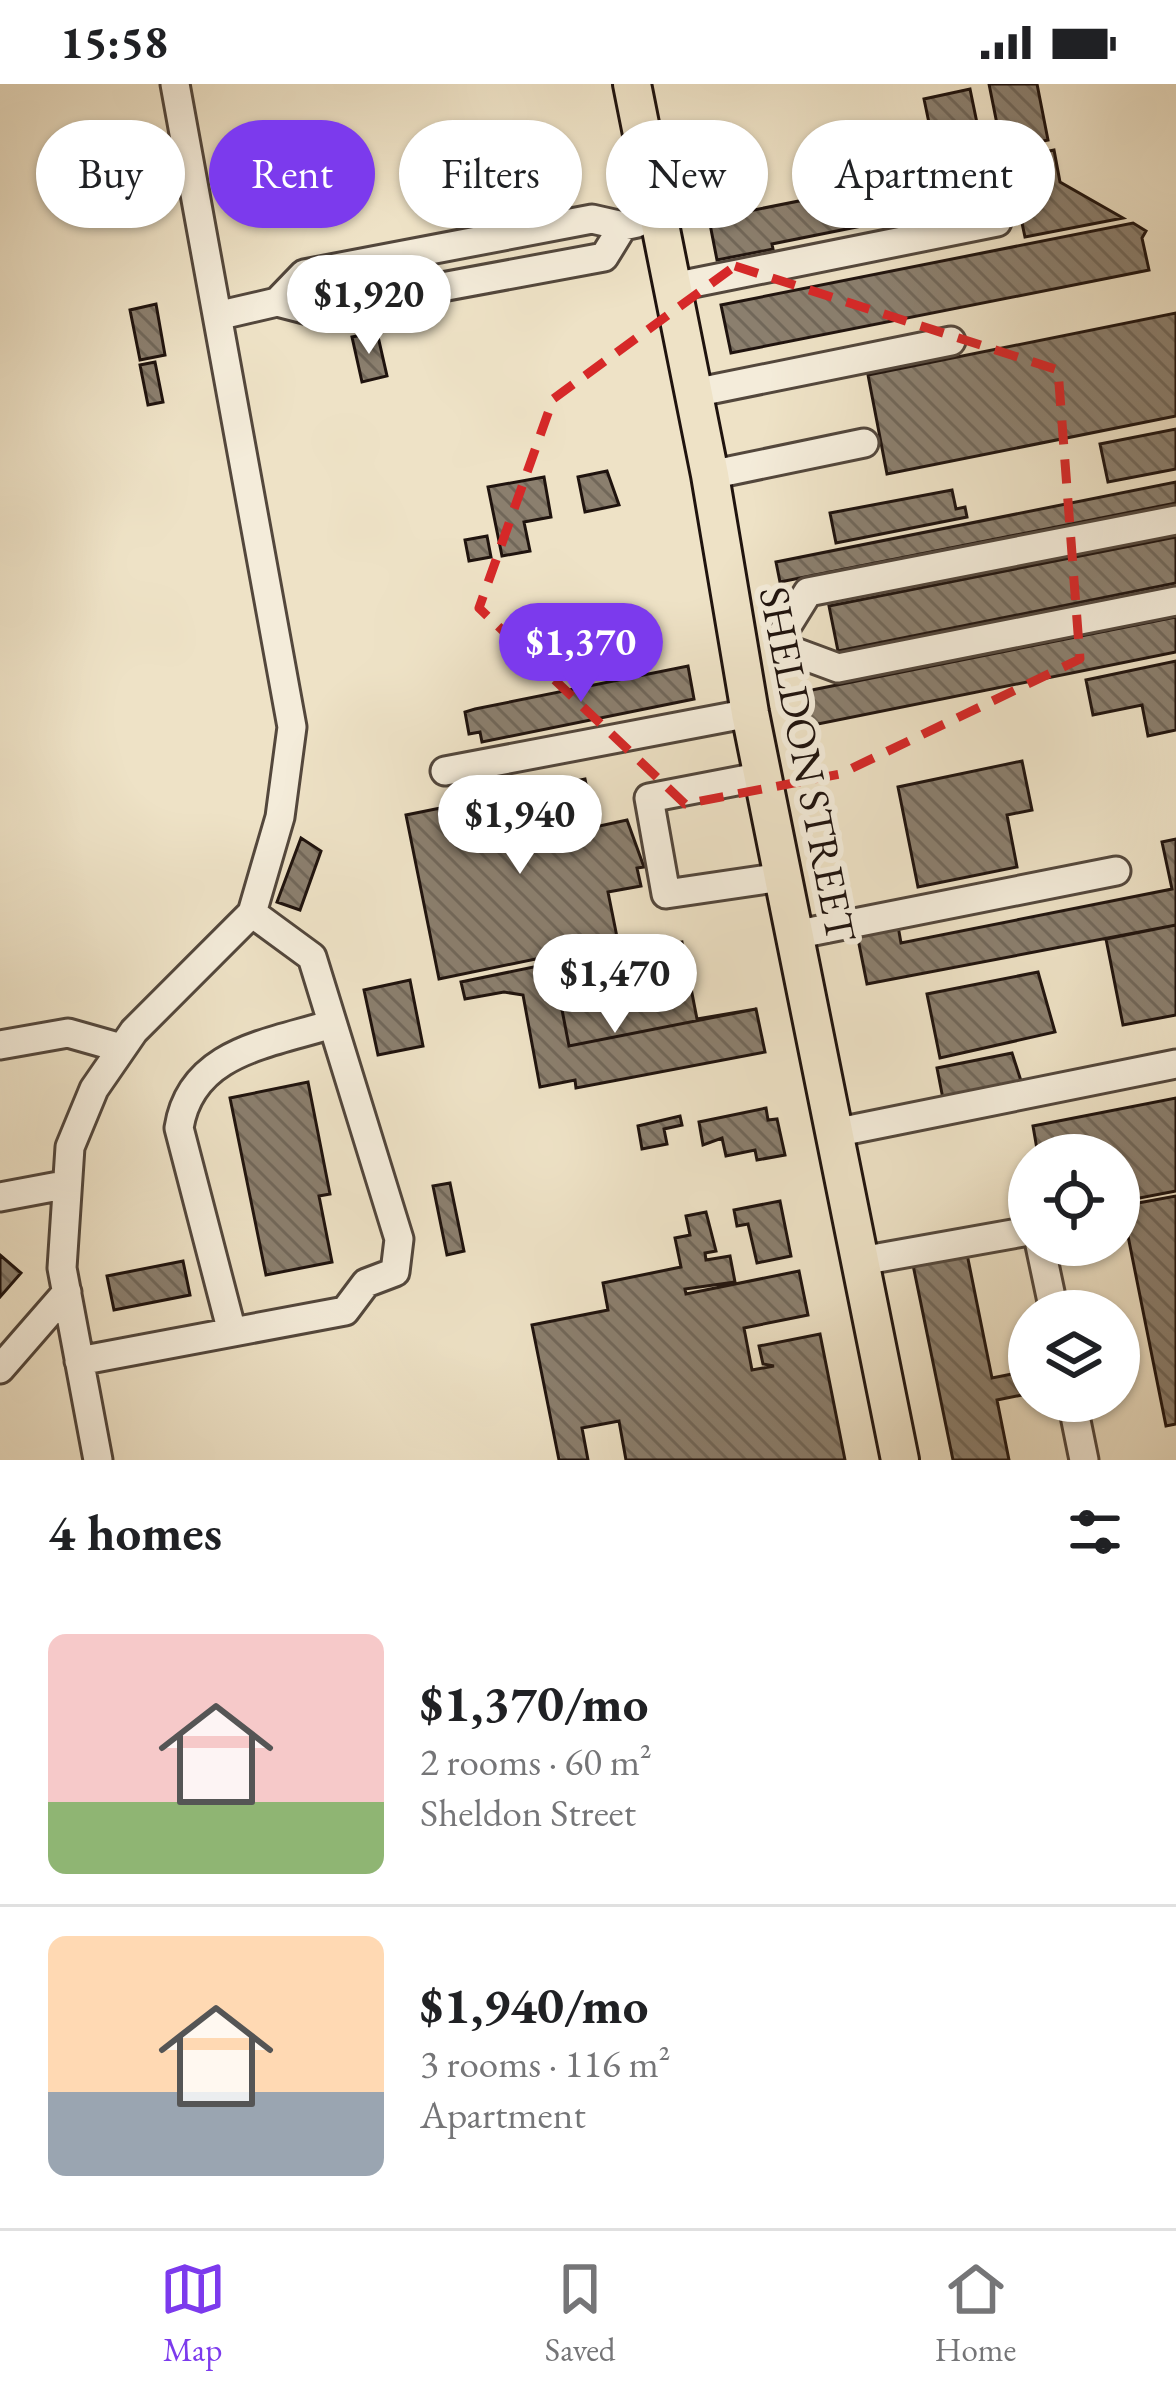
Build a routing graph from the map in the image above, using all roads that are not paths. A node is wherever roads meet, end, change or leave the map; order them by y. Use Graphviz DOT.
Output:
graph roads {
  1 [pos="175,84"];
  2 [pos="632,84"];
  3 [pos="634,120"];
  4 [pos="606,220"];
  5 [pos="634,228"];
  6 [pos="644,228"];
  7 [pos="968,228"];
  8 [pos="673,287"];
  9 [pos="277,302"];
  10 [pos="221,315"];
  11 [pos="951,341"];
  12 [pos="694,393"];
  13 [pos="864,443"];
  14 [pos="710,475"];
  15 [pos="1176,520"];
  16 [pos="1176,601"];
  17 [pos="784,642"];
  18 [pos="738,650"];
  19 [pos="750,713"];
  20 [pos="446,771"];
  21 [pos="763,776"];
  22 [pos="1115,872"];
  23 [pos="782,877"];
  24 [pos="252,913"];
  25 [pos="794,935"];
  26 [pos="332,1024"];
  27 [pos="0,1045"];
  28 [pos="121,1048"];
  29 [pos="1176,1064"];
  30 [pos="834,1133"];
  31 [pos="64,1185"];
  32 [pos="0,1197"];
  33 [pos="1008,1235"];
  34 [pos="861,1262"];
  35 [pos="67,1292"];
  36 [pos="232,1332"];
  37 [pos="79,1361"];
  38 [pos="0,1369"];
  39 [pos="1076,1422"];
  40 [pos="98,1460"];
  41 [pos="900,1460"];
  42 [pos="1084,1460"];
  1 -- 10 [label="lane"];
  2 -- 3 [label="main road, SHELDON STREET"];
  4 -- 9 [label="lane"];
  5 -- 9 [label="lane"];
  6 -- 8 [label="main road, SHELDON STREET"];
  7 -- 8 [label="lane"];
  8 -- 12 [label="main road, SHELDON STREET"];
  9 -- 10 [label="lane"];
  10 -- 24 [label="lane"];
  11 -- 12 [label="lane"];
  12 -- 14 [label="main road, SHELDON STREET"];
  13 -- 14 [label="lane"];
  14 -- 18 [label="main road, SHELDON STREET"];
  15 -- 17 [label="lane"];
  16 -- 17 [label="lane"];
  17 -- 18 [label="lane"];
  18 -- 19 [label="main road, SHELDON STREET"];
  19 -- 20 [label="lane"];
  19 -- 21 [label="main road, SHELDON STREET"];
  21 -- 23 [label="main road, SHELDON STREET"];
  21 -- 23 [label="lane"];
  22 -- 25 [label="lane"];
  23 -- 25 [label="main road, SHELDON STREET"];
  24 -- 26 [label="lane"];
  24 -- 28 [label="lane"];
  25 -- 30 [label="main road, SHELDON STREET"];
  26 -- 36 [label="lane"];
  26 -- 36 [label="lane"];
  27 -- 28 [label="lane"];
  28 -- 31 [label="lane"];
  29 -- 30 [label="lane"];
  30 -- 34 [label="main road, SHELDON STREET"];
  31 -- 32 [label="lane"];
  31 -- 35 [label="lane"];
  33 -- 34 [label="lane"];
  34 -- 41 [label="main road, SHELDON STREET"];
  35 -- 37 [label="lane"];
  35 -- 38 [label="lane"];
  36 -- 37 [label="lane"];
  37 -- 40 [label="lane"];
  39 -- 42 [label="lane"];
}
